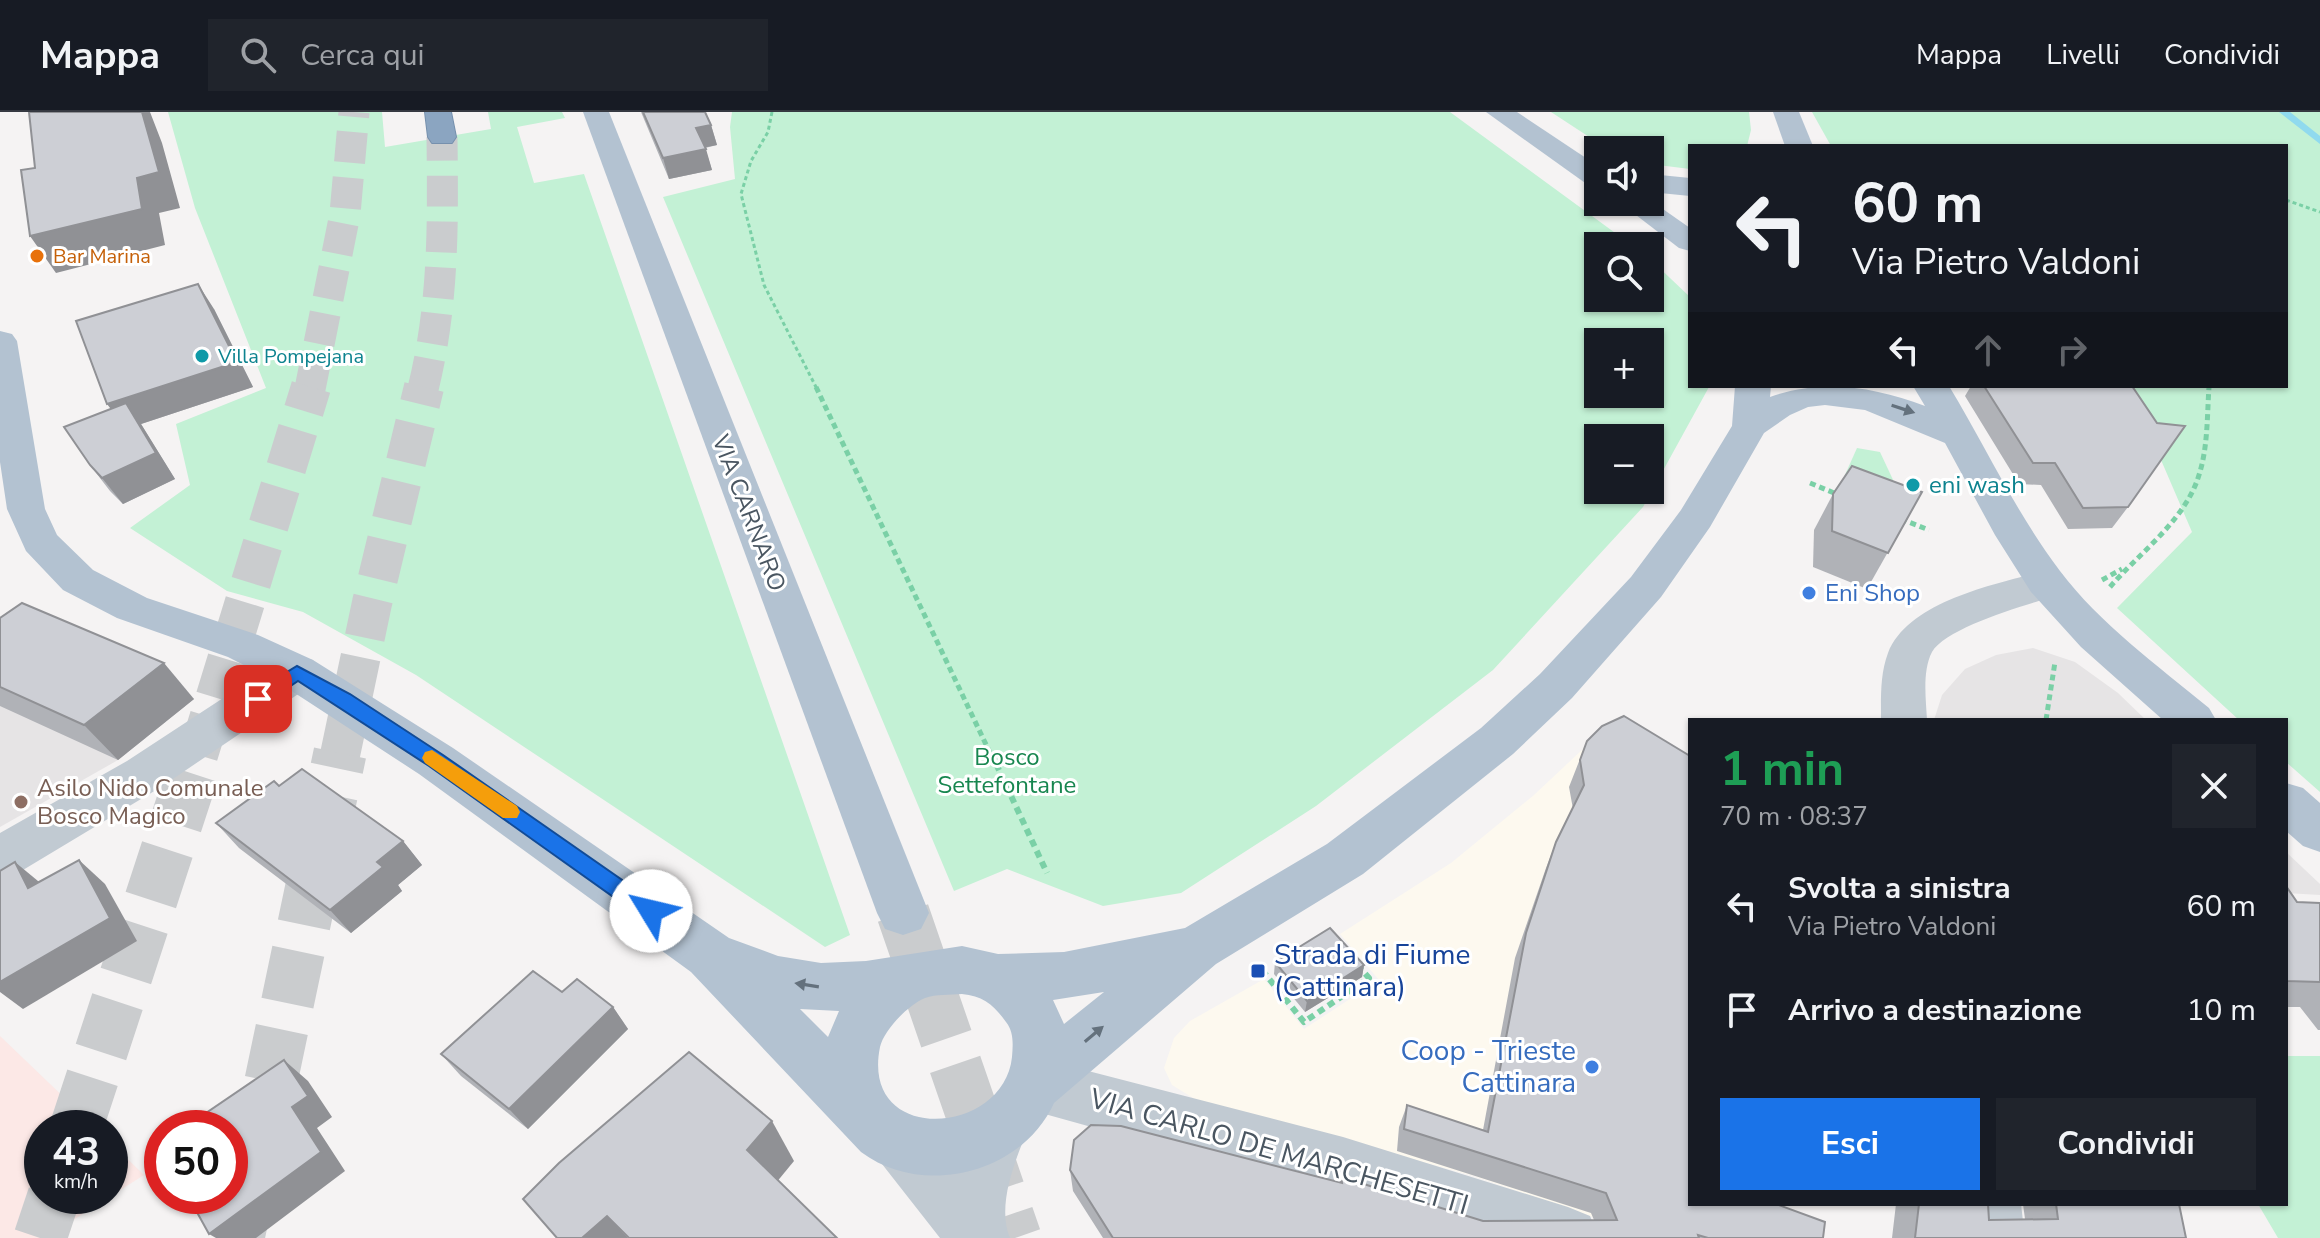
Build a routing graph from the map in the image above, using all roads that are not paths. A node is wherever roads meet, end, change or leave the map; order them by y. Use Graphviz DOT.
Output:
graph roads {
  1 [pos="596,112"];
  2 [pos="1499,112"];
  3 [pos="1786,112"];
  4 [pos="1797,144"];
  5 [pos="1584,168"];
  6 [pos="1664,184"];
  7 [pos="1688,187"];
  8 [pos="1664,201"];
  9 [pos="1688,208"];
  10 [pos="1654,216"];
  11 [pos="1688,241"];
  12 [pos="1,352"];
  13 [pos="1932,388"];
  14 [pos="1756,399"];
  15 [pos="1958,435"];
  16 [pos="2047,584"];
  17 [pos="297,672"];
  18 [pos="1904,718"];
  19 [pos="2191,718"];
  20 [pos="2288,804"];
  21 [pos="2320,832"];
  22 [pos="0,858"];
  23 [pos="903,913"];
  24 [pos="1197,948"];
  25 [pos="710,955"];
  26 [pos="912,977"];
  27 [pos="998,978"];
  28 [pos="856,1104"];
  29 [pos="1017,1106"];
  30 [pos="903,1144"];
  31 [pos="1991,1206"];
  32 [pos="977,1236"];
  33 [pos="1568,1238"];
  34 [pos="1994,1238"];
  1 -- 23 [label="main road, VIA CARNARO"];
  2 -- 5 [label="main road"];
  3 -- 4 [label="main road"];
  6 -- 7 [label="main road"];
  8 -- 9 [label="main road"];
  10 -- 11 [label="main road"];
  12 -- 17 [label="main road"];
  13 -- 15 [label="main road"];
  14 -- 15 [label="main road, one-way"];
  14 -- 24 [label="main road"];
  15 -- 16 [label="main road"];
  16 -- 18 [label="street"];
  16 -- 19 [label="main road"];
  17 -- 22 [label="street"];
  17 -- 25 [label="main road"];
  20 -- 21 [label="main road"];
  24 -- 27 [label="main road"];
  29 -- 24 [label="main road, one-way"];
  26 -- 25 [label="main road, one-way"];
  25 -- 28 [label="main road"];
  26 -- 27 [label="main road"];
  26 -- 28 [label="main road"];
  27 -- 29 [label="main road"];
  28 -- 30 [label="main road"];
  29 -- 30 [label="main road"];
  29 -- 32 [label="street"];
  29 -- 33 [label="street, VIA CARLO DE MARCHESETTI"];
  30 -- 32 [label="street"];
  31 -- 34 [label="street"];
}
